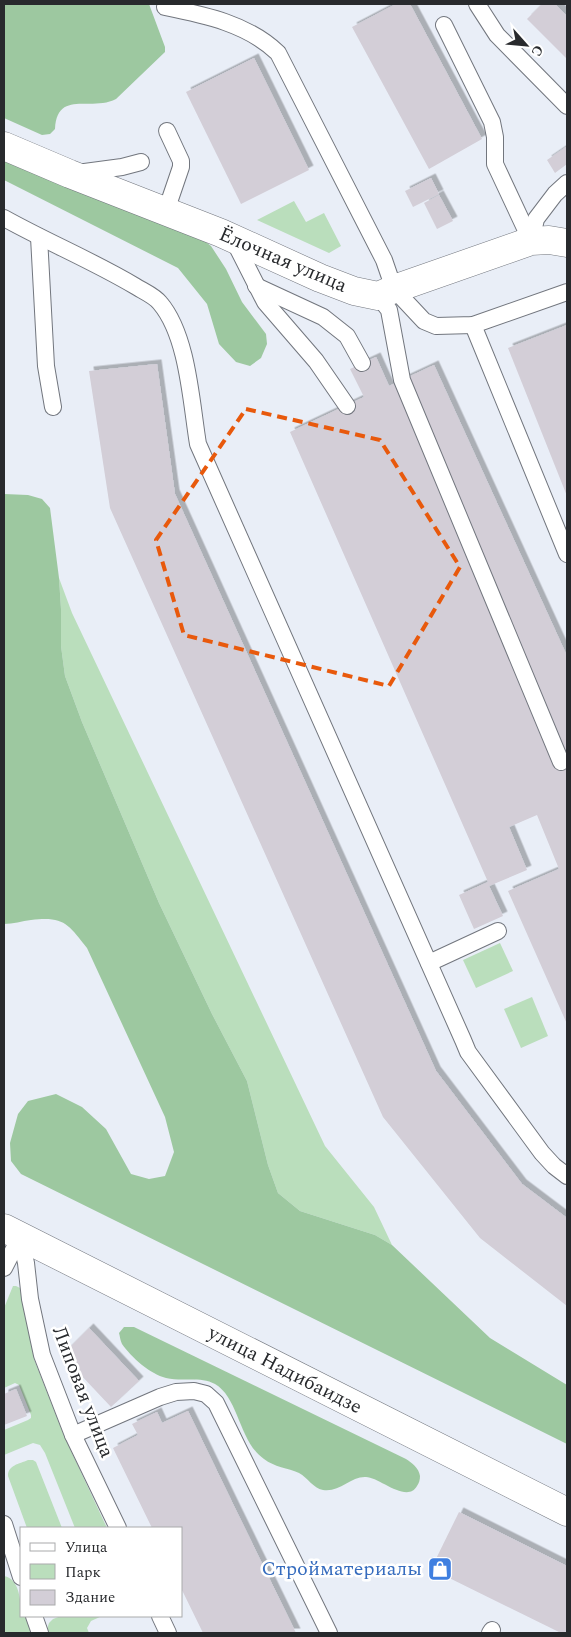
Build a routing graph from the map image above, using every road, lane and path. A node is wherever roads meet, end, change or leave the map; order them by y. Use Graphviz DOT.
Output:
graph roads {
  1 [pos="477,4"];
  2 [pos="165,7"];
  3 [pos="444,25"];
  4 [pos="567,106"];
  5 [pos="167,131"];
  6 [pos="4,146"];
  7 [pos="141,162"];
  8 [pos="70,174"];
  9 [pos="567,183"];
  10 [pos="166,211"];
  11 [pos="4,218"];
  12 [pos="40,238"];
  13 [pos="233,239"];
  14 [pos="532,241"];
  15 [pos="567,243"];
  16 [pos="256,286"];
  17 [pos="387,292"];
  18 [pos="567,292"];
  19 [pos="473,325"];
  20 [pos="362,363"];
  21 [pos="347,406"];
  22 [pos="53,407"];
  23 [pos="567,554"];
  24 [pos="561,762"];
  25 [pos="498,932"];
  26 [pos="429,963"];
  27 [pos="567,1176"];
  28 [pos="12,1232"];
  29 [pos="4,1268"];
  30 [pos="73,1435"];
  31 [pos="567,1512"];
  32 [pos="4,1524"];
  33 [pos="118,1527"];
  34 [pos="20,1574"];
  35 [pos="34,1617"];
  36 [pos="160,1617"];
  37 [pos="40,1633"];
  38 [pos="168,1633"];
  39 [pos="329,1633"];
  1 -- 4 [label="lane"];
  2 -- 17 [label="lane"];
  3 -- 14 [label="lane"];
  5 -- 10 [label="lane"];
  6 -- 8 [label="street, Ёлочная улица"];
  7 -- 8 [label="lane"];
  8 -- 10 [label="street, Ёлочная улица"];
  9 -- 14 [label="lane"];
  10 -- 13 [label="street, Ёлочная улица"];
  11 -- 12 [label="lane"];
  12 -- 22 [label="lane"];
  12 -- 26 [label="lane"];
  13 -- 16 [label="lane"];
  13 -- 17 [label="street, Ёлочная улица"];
  14 -- 15 [label="street"];
  14 -- 17 [label="street"];
  16 -- 20 [label="lane"];
  16 -- 21 [label="lane"];
  17 -- 19 [label="lane"];
  17 -- 24 [label="lane"];
  18 -- 19 [label="lane"];
  19 -- 23 [label="lane"];
  25 -- 26 [label="lane"];
  26 -- 27 [label="lane"];
  28 -- 29 [label="lane"];
  28 -- 30 [label="lane, Липовая улица"];
  28 -- 31 [label="street, улица Надибаидзе"];
  30 -- 33 [label="lane, Липовая улица"];
  30 -- 39 [label="lane"];
  32 -- 34 [label="lane"];
  35 -- 37 [label="lane"];
  36 -- 38 [label="lane"];
}
